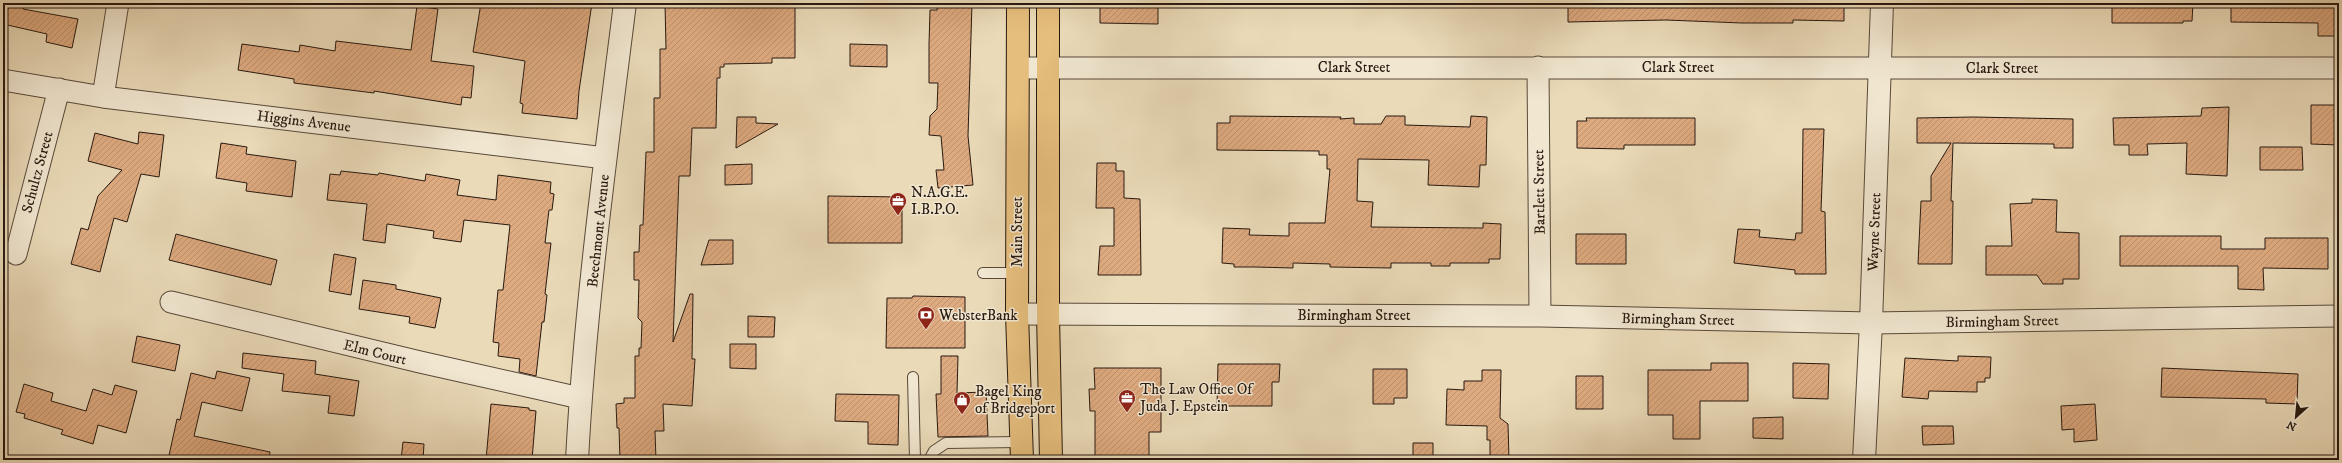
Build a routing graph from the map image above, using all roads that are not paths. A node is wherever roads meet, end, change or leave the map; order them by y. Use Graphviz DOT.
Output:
graph roads {
  1 [pos="118,3"];
  2 [pos="625,3"];
  3 [pos="1018,3"];
  4 [pos="1048,3"];
  5 [pos="1882,3"];
  6 [pos="1047,67"];
  7 [pos="1538,67"];
  8 [pos="1879,67"];
  9 [pos="1018,68"];
  10 [pos="2339,68"];
  11 [pos="3,80"];
  12 [pos="59,89"];
  13 [pos="103,97"];
  14 [pos="605,158"];
  15 [pos="16,254"];
  16 [pos="982,273"];
  17 [pos="1017,273"];
  18 [pos="171,302"];
  19 [pos="1017,314"];
  20 [pos="1048,314"];
  21 [pos="1540,316"];
  22 [pos="2339,316"];
  23 [pos="1871,323"];
  24 [pos="914,377"];
  25 [pos="580,398"];
  26 [pos="1022,451"];
  27 [pos="577,460"];
  28 [pos="914,460"];
  29 [pos="929,460"];
  30 [pos="1052,460"];
  31 [pos="1864,460"];
  1 -- 13 [label="street"];
  2 -- 14 [label="street, Beechmont Avenue"];
  3 -- 9 [label="main road, Main Street"];
  4 -- 6 [label="main road, Main Street"];
  5 -- 8 [label="street, Wayne Street"];
  6 -- 7 [label="street, Clark Street"];
  6 -- 9 [label="street, Clark Street"];
  6 -- 20 [label="main road, Main Street"];
  7 -- 8 [label="street, Clark Street"];
  7 -- 21 [label="street, Bartlett Street"];
  8 -- 10 [label="street, Clark Street"];
  8 -- 23 [label="street, Wayne Street"];
  9 -- 17 [label="main road, Main Street"];
  11 -- 12 [label="street, Higgins Avenue"];
  12 -- 13 [label="street, Higgins Avenue"];
  12 -- 15 [label="street, Schultz Street"];
  13 -- 14 [label="street, Higgins Avenue"];
  14 -- 25 [label="street, Beechmont Avenue"];
  16 -- 17 [label="lane"];
  17 -- 19 [label="main road, Main Street"];
  18 -- 25 [label="street, Elm Court"];
  19 -- 20 [label="street, Birmingham Street"];
  19 -- 26 [label="main road, Main Street"];
  20 -- 21 [label="street, Birmingham Street"];
  20 -- 30 [label="main road, Main Street"];
  21 -- 23 [label="street, Birmingham Street"];
  22 -- 23 [label="street, Birmingham Street"];
  23 -- 31 [label="street, Wayne Street"];
  24 -- 28 [label="lane"];
  25 -- 27 [label="street, Beechmont Avenue"];
  26 -- 29 [label="lane"];
}
